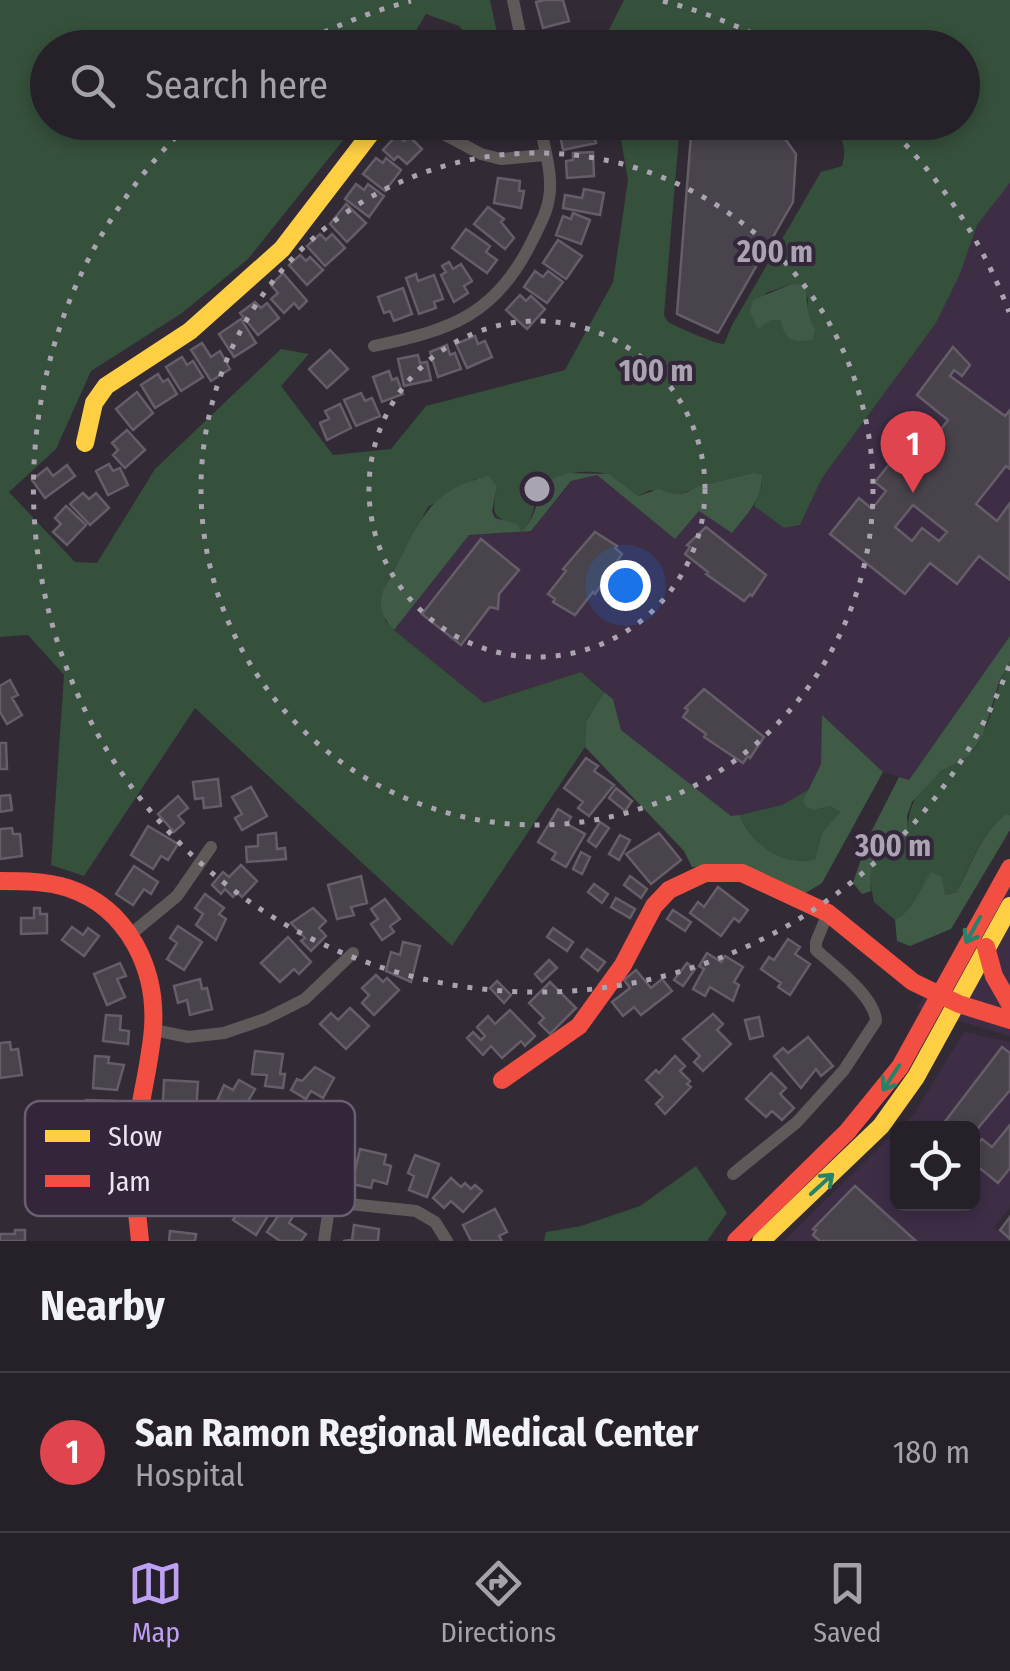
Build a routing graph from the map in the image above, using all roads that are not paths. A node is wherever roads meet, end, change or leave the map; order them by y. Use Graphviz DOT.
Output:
graph roads {
  1 [pos="514,0"];
  2 [pos="520,30"];
  3 [pos="366,140"];
  4 [pos="454,140"];
  5 [pos="542,140"];
  6 [pos="545,155"];
  7 [pos="374,346"];
  8 [pos="85,442"];
  9 [pos="211,847"];
  10 [pos="1010,868"];
  11 [pos="0,881"];
  12 [pos="1010,906"];
  13 [pos="828,913"];
  14 [pos="131,934"];
  15 [pos="986,947"];
  16 [pos="353,953"];
  17 [pos="950,1000"];
  18 [pos="1010,1004"];
  19 [pos="1010,1020"];
  20 [pos="154,1030"];
  21 [pos="502,1080"];
  22 [pos="142,1101"];
  23 [pos="733,1174"];
  24 [pos="355,1205"];
  25 [pos="138,1216"];
  26 [pos="328,1216"];
  27 [pos="140,1241"];
  28 [pos="324,1241"];
  29 [pos="447,1241"];
  30 [pos="736,1241"];
  31 [pos="762,1241"];
  1 -- 2 [label="street"];
  3 -- 8 [label="street"];
  4 -- 6 [label="street"];
  5 -- 6 [label="street"];
  6 -- 7 [label="street"];
  9 -- 14 [label="street"];
  10 -- 17 [label="street, one-way"];
  11 -- 14 [label="street"];
  12 -- 15 [label="street"];
  13 -- 17 [label="street"];
  13 -- 21 [label="street"];
  13 -- 23 [label="street"];
  14 -- 20 [label="street"];
  15 -- 17 [label="street"];
  15 -- 18 [label="street"];
  16 -- 20 [label="street"];
  17 -- 19 [label="street"];
  17 -- 30 [label="street, one-way"];
  31 -- 17 [label="street, one-way"];
  20 -- 22 [label="street"];
  24 -- 29 [label="street"];
  25 -- 27 [label="street"];
  26 -- 28 [label="street"];
}
